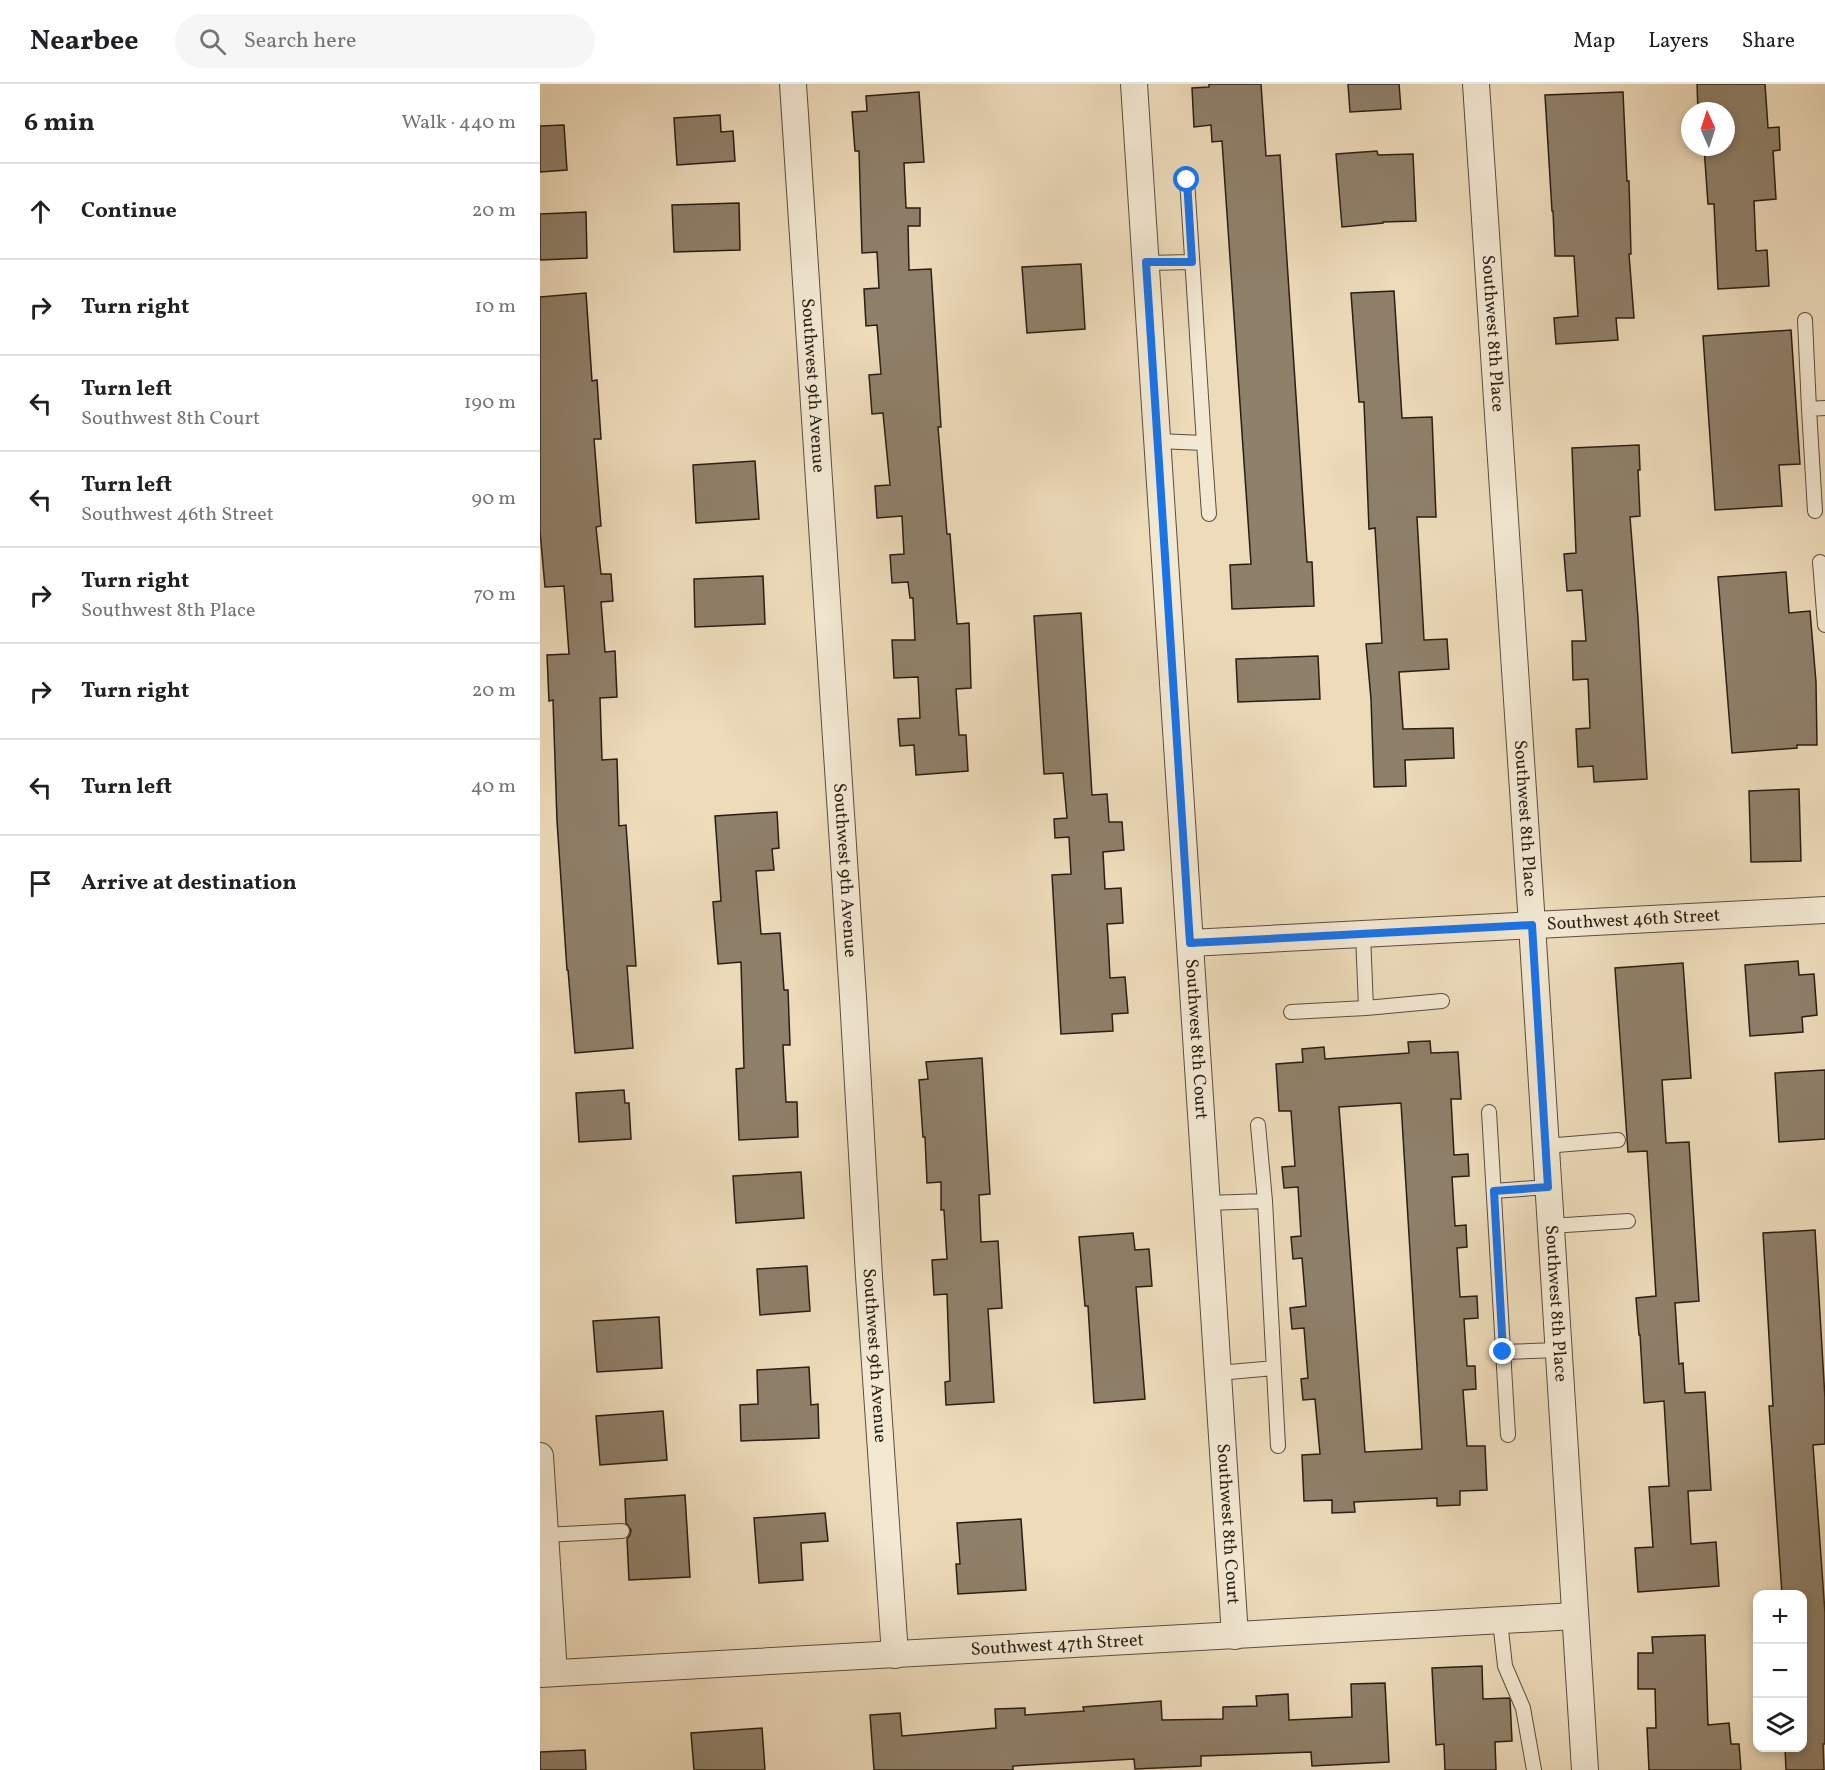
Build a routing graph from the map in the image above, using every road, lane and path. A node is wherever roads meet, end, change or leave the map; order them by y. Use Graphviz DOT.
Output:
graph roads {
  1 [pos="793,84"];
  2 [pos="1134,84"];
  3 [pos="1476,84"];
  4 [pos="1187,180"];
  5 [pos="1146,262"];
  6 [pos="1192,262"];
  7 [pos="1805,320"];
  8 [pos="1825,408"];
  9 [pos="1809,409"];
  10 [pos="1158,441"];
  11 [pos="1204,443"];
  12 [pos="1815,511"];
  13 [pos="1209,514"];
  14 [pos="1820,562"];
  15 [pos="1825,626"];
  16 [pos="1825,910"];
  17 [pos="1532,925"];
  18 [pos="1363,934"];
  19 [pos="1190,943"];
  20 [pos="1442,1001"];
  21 [pos="1366,1008"];
  22 [pos="1291,1012"];
  23 [pos="1489,1112"];
  24 [pos="1258,1125"];
  25 [pos="1618,1140"];
  26 [pos="1545,1146"];
  27 [pos="1548,1187"];
  28 [pos="1494,1191"];
  29 [pos="1265,1202"];
  30 [pos="1207,1203"];
  31 [pos="1628,1221"];
  32 [pos="1550,1226"];
  33 [pos="1558,1350"];
  34 [pos="1503,1352"];
  35 [pos="1274,1368"];
  36 [pos="1218,1373"];
  37 [pos="1508,1435"];
  38 [pos="1278,1446"];
  39 [pos="540,1456"];
  40 [pos="622,1531"];
  41 [pos="545,1535"];
  42 [pos="1575,1616"];
  43 [pos="1500,1621"];
  44 [pos="1235,1636"];
  45 [pos="895,1655"];
  46 [pos="547,1673"];
  47 [pos="1534,1770"];
  48 [pos="1585,1770"];
  1 -- 45 [label="street, Southwest 9th Avenue"];
  2 -- 5 [label="street, Southwest 8th Court"];
  3 -- 17 [label="street, Southwest 8th Place"];
  4 -- 6 [label="lane"];
  5 -- 6 [label="lane"];
  5 -- 10 [label="street, Southwest 8th Court"];
  6 -- 11 [label="lane"];
  7 -- 9 [label="lane"];
  8 -- 9 [label="lane"];
  9 -- 12 [label="lane"];
  10 -- 11 [label="lane"];
  10 -- 19 [label="street, Southwest 8th Court"];
  11 -- 13 [label="lane"];
  14 -- 15 [label="lane"];
  16 -- 17 [label="street, Southwest 46th Street"];
  17 -- 18 [label="street, Southwest 46th Street"];
  17 -- 26 [label="street, Southwest 8th Place"];
  18 -- 19 [label="street, Southwest 46th Street"];
  18 -- 21 [label="lane"];
  19 -- 30 [label="street, Southwest 8th Court"];
  20 -- 21 [label="lane"];
  21 -- 22 [label="lane"];
  23 -- 28 [label="lane"];
  24 -- 29 [label="lane"];
  25 -- 26 [label="lane"];
  26 -- 27 [label="street, Southwest 8th Place"];
  27 -- 28 [label="lane"];
  27 -- 32 [label="street, Southwest 8th Place"];
  28 -- 34 [label="lane"];
  29 -- 30 [label="lane"];
  29 -- 35 [label="lane"];
  30 -- 36 [label="street, Southwest 8th Court"];
  31 -- 32 [label="lane"];
  32 -- 33 [label="street, Southwest 8th Place"];
  33 -- 34 [label="lane"];
  33 -- 42 [label="street, Southwest 8th Place"];
  34 -- 37 [label="lane"];
  35 -- 36 [label="lane"];
  35 -- 38 [label="lane"];
  36 -- 44 [label="street, Southwest 8th Court"];
  39 -- 41 [label="street"];
  40 -- 41 [label="lane"];
  41 -- 46 [label="street"];
  42 -- 43 [label="street, Southwest 47th Street"];
  42 -- 48 [label="street, Southwest 8th Place"];
  43 -- 44 [label="street, Southwest 47th Street"];
  43 -- 47 [label="lane"];
  44 -- 45 [label="street, Southwest 47th Street"];
  45 -- 46 [label="street, Southwest 47th Street"];
}
